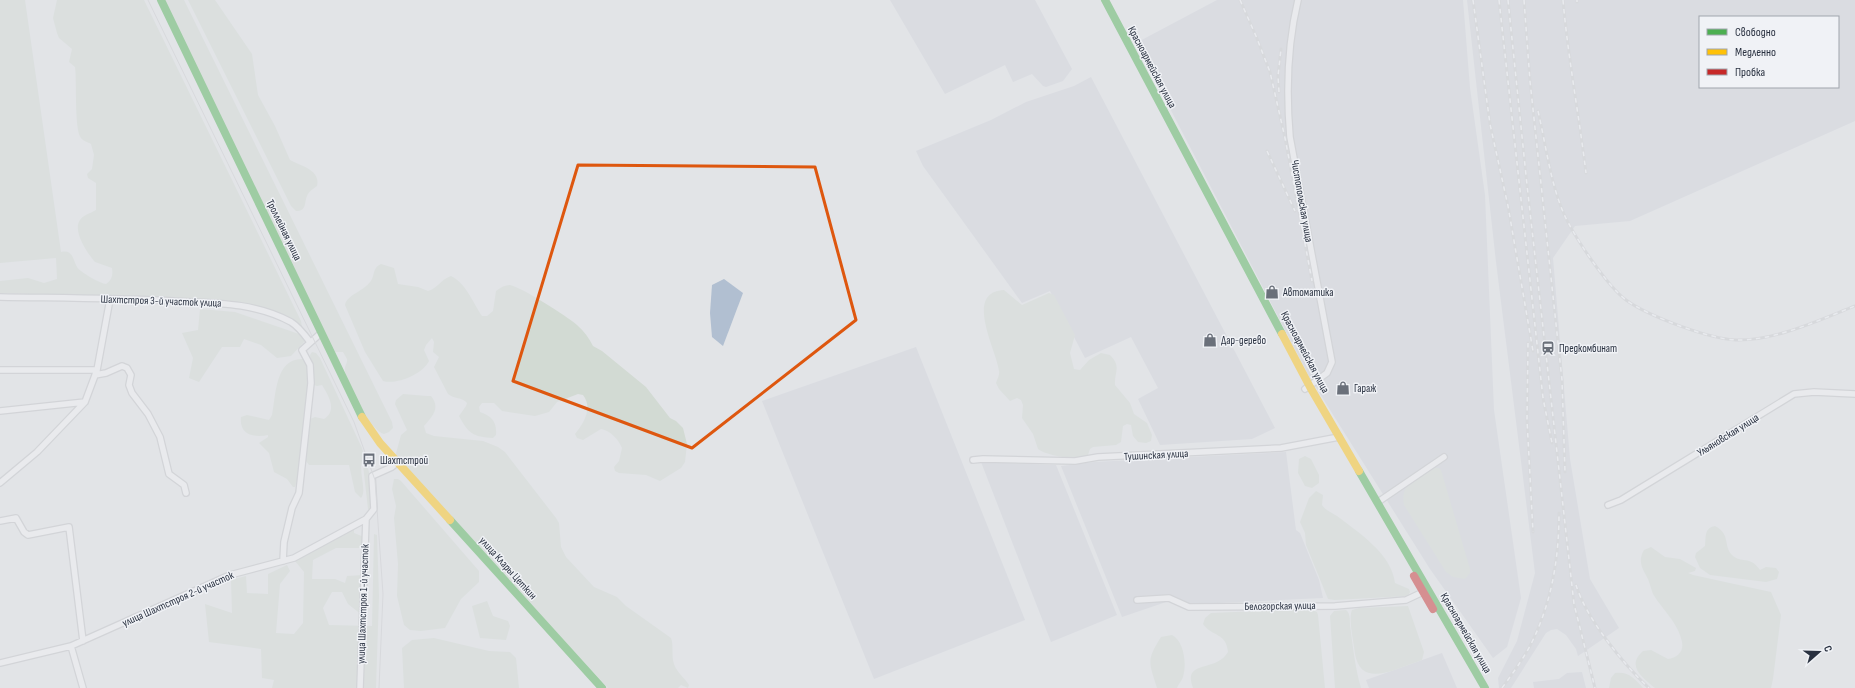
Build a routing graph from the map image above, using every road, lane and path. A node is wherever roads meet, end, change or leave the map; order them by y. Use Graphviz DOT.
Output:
graph roads {
  1 [pos="161,0"];
  2 [pos="1098,0"];
  3 [pos="1105,0"];
  4 [pos="1298,0"];
  5 [pos="0,297"];
  6 [pos="110,299"];
  7 [pos="321,333"];
  8 [pos="310,342"];
  9 [pos="0,370"];
  10 [pos="96,372"];
  11 [pos="1308,388"];
  12 [pos="1855,394"];
  13 [pos="86,402"];
  14 [pos="0,411"];
  15 [pos="1336,437"];
  16 [pos="1444,457"];
  17 [pos="973,460"];
  18 [pos="398,462"];
  19 [pos="0,483"];
  20 [pos="186,493"];
  21 [pos="1378,502"];
  22 [pos="1608,505"];
  23 [pos="366,519"];
  24 [pos="0,521"];
  25 [pos="283,561"];
  26 [pos="1423,592"];
  27 [pos="1137,600"];
  28 [pos="83,641"];
  29 [pos="71,646"];
  30 [pos="0,663"];
  31 [pos="83,688"];
  32 [pos="360,688"];
  33 [pos="602,688"];
  34 [pos="1478,688"];
  35 [pos="1485,688"];
  1 -- 7 [label="main road, Троллейная улица"];
  2 -- 11 [label="main road, Красноармейская улица"];
  3 -- 11 [label="main road, Красноармейская улица"];
  4 -- 11 [label="street, Чистопольская улица"];
  5 -- 6 [label="street, Шахтстроя 3-й участок улица"];
  6 -- 8 [label="street, Шахтстроя 3-й участок улица"];
  6 -- 10 [label="street"];
  7 -- 8 [label="street"];
  7 -- 18 [label="main road, Троллейная улица"];
  8 -- 25 [label="street"];
  9 -- 10 [label="street"];
  10 -- 13 [label="street"];
  10 -- 20 [label="street"];
  11 -- 15 [label="main road, Красноармейская улица"];
  12 -- 22 [label="street, Ульяновская улица"];
  13 -- 14 [label="street"];
  13 -- 19 [label="street"];
  15 -- 17 [label="street, Тушинская улица"];
  15 -- 21 [label="main road, Красноармейская улица"];
  15 -- 26 [label="main road, Красноармейская улица"];
  16 -- 21 [label="street"];
  18 -- 23 [label="street"];
  18 -- 33 [label="main road, улица Клары Цеткин"];
  21 -- 35 [label="main road, Красноармейская улица"];
  23 -- 25 [label="street, улица Шахтстроя 2-й участок"];
  23 -- 32 [label="street, улица Шахтстроя 1-й участок"];
  24 -- 28 [label="street"];
  25 -- 28 [label="street, улица Шахтстроя 2-й участок"];
  26 -- 27 [label="street, Белогорская улица"];
  26 -- 34 [label="main road, Красноармейская улица"];
  28 -- 29 [label="street, улица Шахтстроя 2-й участок"];
  29 -- 30 [label="street, улица Шахтстроя 2-й участок"];
  29 -- 31 [label="street"];
}
